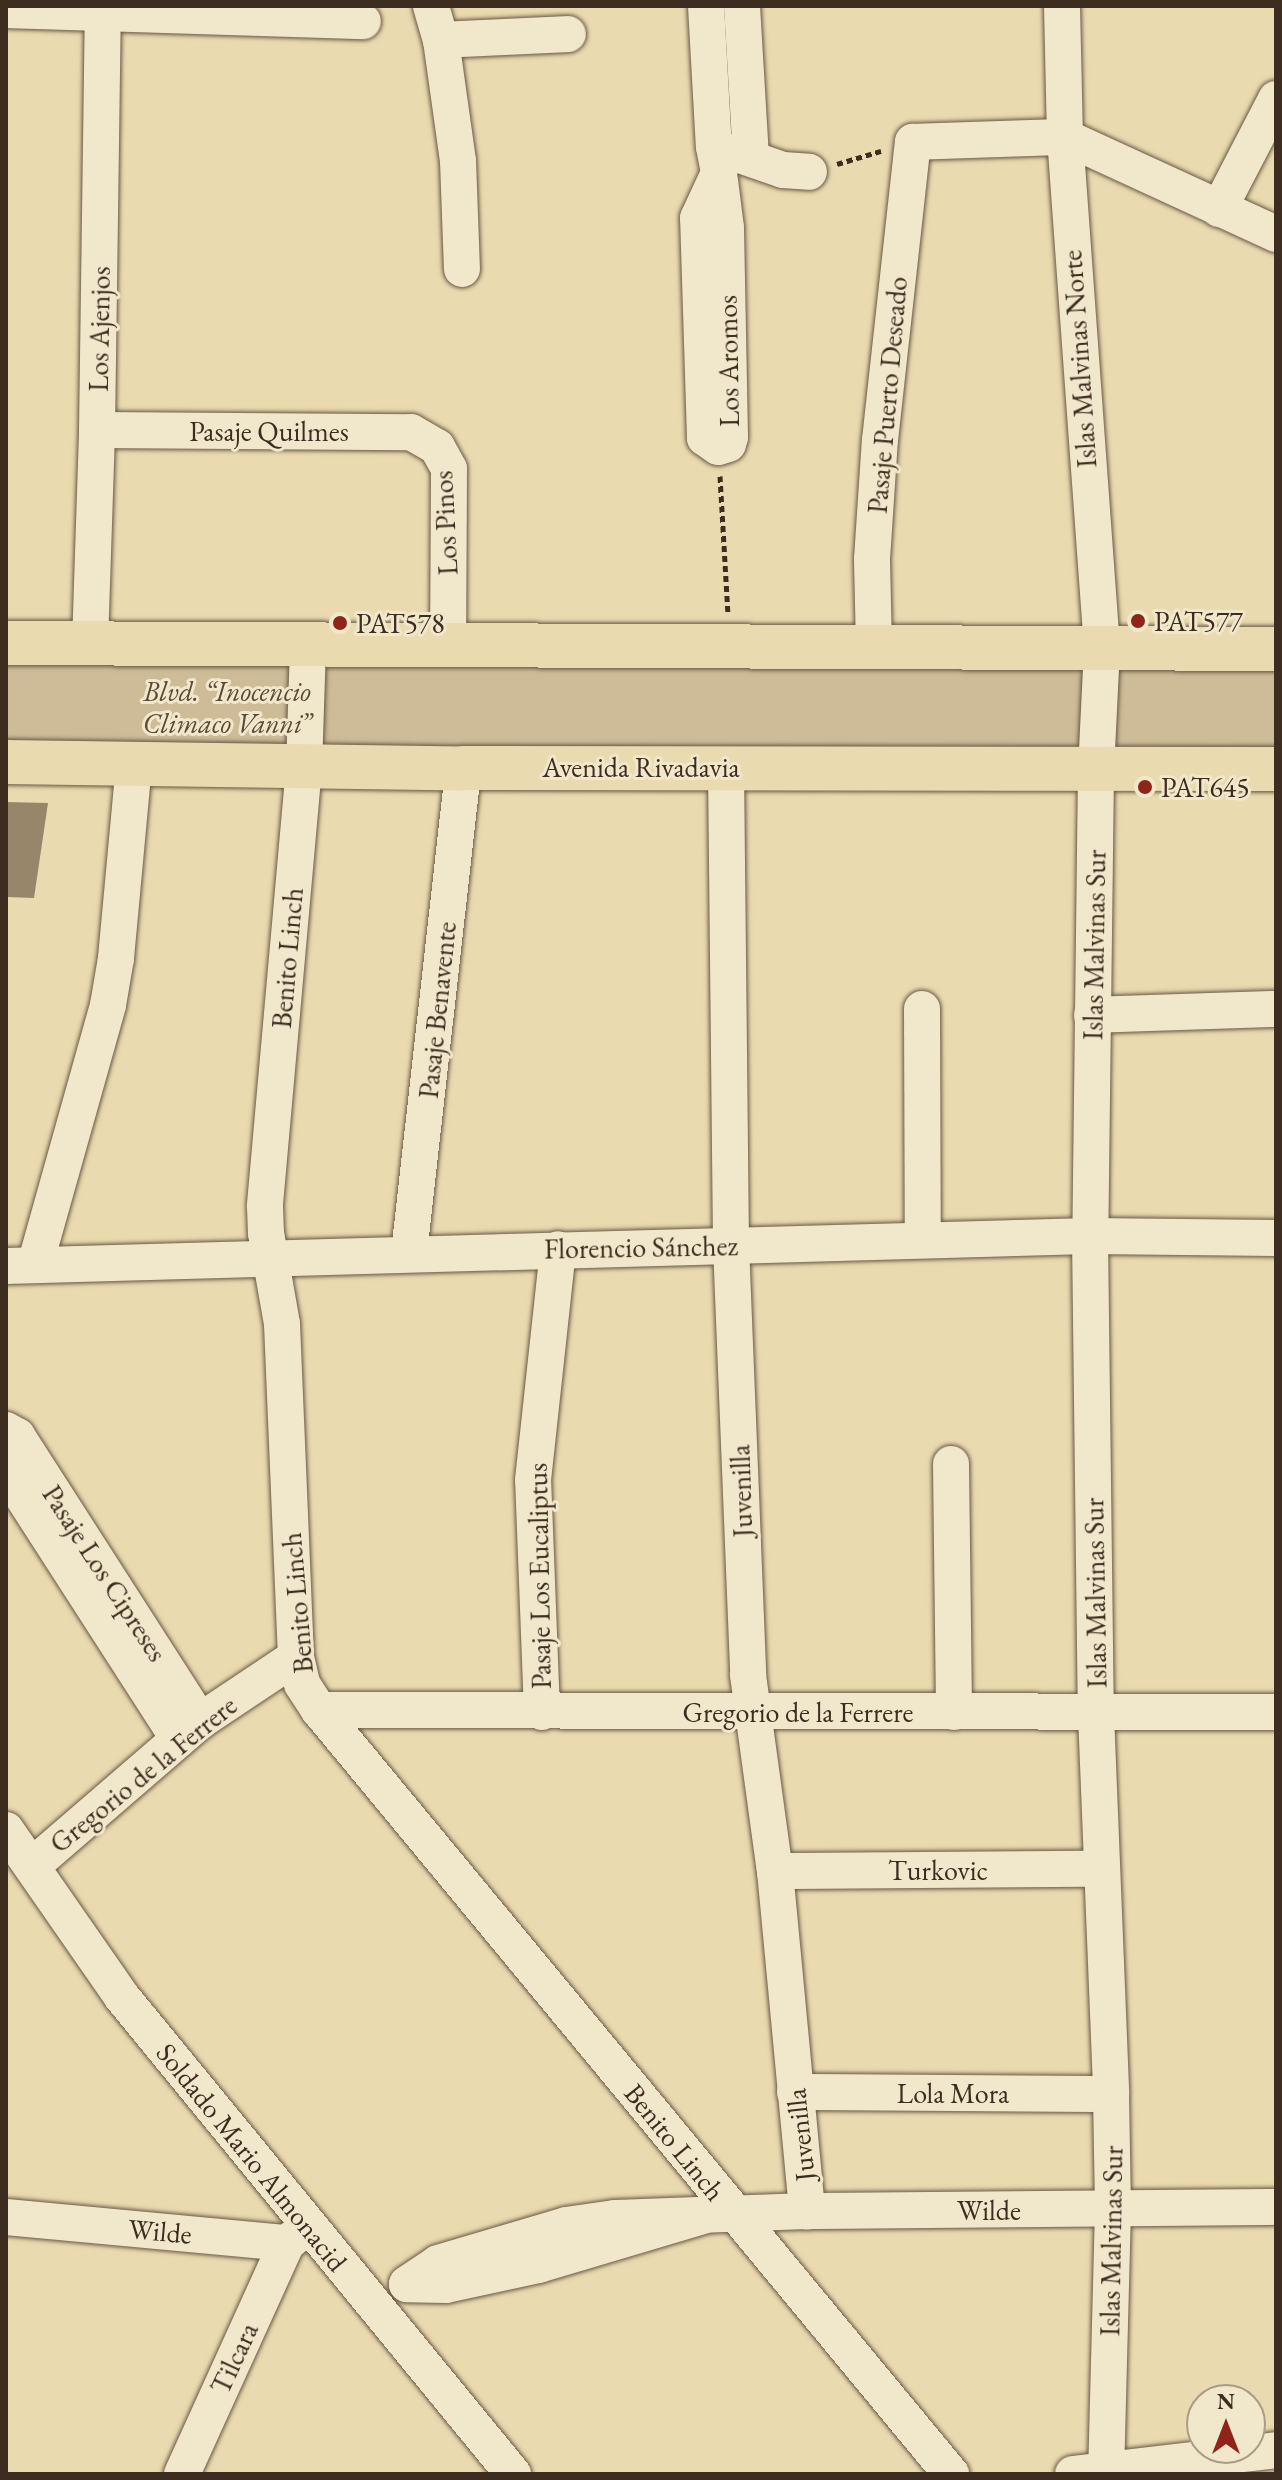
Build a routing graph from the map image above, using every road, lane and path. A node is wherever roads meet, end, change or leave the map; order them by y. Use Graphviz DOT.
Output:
graph roads {
  1 [pos="706,6"];
  2 [pos="742,6"];
  3 [pos="1062,6"];
  4 [pos="6,10"];
  5 [pos="103,14"];
  6 [pos="363,21"];
  7 [pos="436,23"];
  8 [pos="568,34"];
  9 [pos="1276,99"];
  10 [pos="1065,137"];
  11 [pos="913,142"];
  12 [pos="728,160"];
  13 [pos="809,172"];
  14 [pos="1219,209"];
  15 [pos="1276,234"];
  16 [pos="462,269"];
  17 [pos="97,430"];
  18 [pos="437,447"];
  19 [pos="718,447"];
  20 [pos="6,643"];
  21 [pos="90,644"];
  22 [pos="308,647"];
  23 [pos="448,647"];
  24 [pos="730,647"];
  25 [pos="874,648"];
  26 [pos="1102,648"];
  27 [pos="1276,649"];
  28 [pos="1099,711"];
  29 [pos="6,762"];
  30 [pos="134,764"];
  31 [pos="304,767"];
  32 [pos="726,767"];
  33 [pos="463,768"];
  34 [pos="1276,769"];
  35 [pos="1096,770"];
  36 [pos="922,1009"];
  37 [pos="1276,1009"];
  38 [pos="1092,1015"];
  39 [pos="1090,1236"];
  40 [pos="1276,1238"];
  41 [pos="923,1240"];
  42 [pos="731,1245"];
  43 [pos="558,1249"];
  44 [pos="409,1253"];
  45 [pos="271,1258"];
  46 [pos="20,1265"];
  47 [pos="6,1430"];
  48 [pos="951,1464"];
  49 [pos="6,1471"];
  50 [pos="296,1657"];
  51 [pos="319,1710"];
  52 [pos="542,1712"];
  53 [pos="755,1712"];
  54 [pos="954,1712"];
  55 [pos="1276,1712"];
  56 [pos="1096,1714"];
  57 [pos="189,1730"];
  58 [pos="6,1830"];
  59 [pos="32,1866"];
  60 [pos="1102,1869"];
  61 [pos="775,1871"];
  62 [pos="795,2092"];
  63 [pos="1111,2094"];
  64 [pos="1276,2207"];
  65 [pos="1113,2209"];
  66 [pos="807,2211"];
  67 [pos="719,2216"];
  68 [pos="6,2217"];
  69 [pos="298,2234"];
  70 [pos="365,2297"];
  71 [pos="1276,2450"];
  72 [pos="1095,2473"];
  73 [pos="182,2474"];
  74 [pos="513,2474"];
  75 [pos="951,2474"];
  1 -- 12 [label="street, Los Aromos"];
  2 -- 12 [label="street, Los Aromos"];
  3 -- 10 [label="street, Islas Malvinas Norte"];
  4 -- 5 [label="street"];
  5 -- 6 [label="street"];
  5 -- 17 [label="street, Los Ajenjos"];
  7 -- 8 [label="street"];
  7 -- 16 [label="street"];
  9 -- 14 [label="street"];
  10 -- 11 [label="street"];
  10 -- 14 [label="street"];
  10 -- 26 [label="street, Islas Malvinas Norte"];
  11 -- 13 [label="path"];
  11 -- 25 [label="street, Pasaje Puerto Deseado"];
  12 -- 13 [label="street"];
  12 -- 19 [label="street, Los Aromos"];
  14 -- 15 [label="street"];
  17 -- 18 [label="street, Pasaje Quilmes"];
  17 -- 21 [label="street, Los Ajenjos"];
  18 -- 23 [label="street, Los Pinos"];
  19 -- 24 [label="path"];
  20 -- 21 [label="main road"];
  21 -- 22 [label="main road"];
  22 -- 23 [label="main road"];
  22 -- 31 [label="street, Benito Linch"];
  23 -- 24 [label="main road"];
  24 -- 25 [label="main road"];
  25 -- 26 [label="main road"];
  26 -- 27 [label="main road"];
  26 -- 28 [label="street, Islas Malvinas Norte"];
  28 -- 35 [label="street, Islas Malvinas Sur"];
  29 -- 30 [label="main road, Avenida Rivadavia"];
  30 -- 31 [label="main road, Avenida Rivadavia"];
  30 -- 46 [label="street"];
  31 -- 33 [label="main road, Avenida Rivadavia"];
  31 -- 45 [label="street, Benito Linch"];
  32 -- 33 [label="main road, Avenida Rivadavia"];
  32 -- 35 [label="main road, Avenida Rivadavia"];
  32 -- 42 [label="street, Juvenilla"];
  33 -- 44 [label="street, Pasaje Benavente"];
  34 -- 35 [label="main road, Avenida Rivadavia"];
  35 -- 38 [label="street, Islas Malvinas Sur"];
  36 -- 41 [label="street"];
  37 -- 38 [label="street"];
  38 -- 39 [label="street, Islas Malvinas Sur"];
  39 -- 40 [label="street, Florencio Sánchez"];
  39 -- 41 [label="street, Florencio Sánchez"];
  39 -- 56 [label="street, Islas Malvinas Sur"];
  41 -- 42 [label="street, Florencio Sánchez"];
  42 -- 43 [label="street, Florencio Sánchez"];
  42 -- 53 [label="street, Juvenilla"];
  43 -- 44 [label="street, Florencio Sánchez"];
  43 -- 52 [label="street, Pasaje Los Eucaliptus"];
  44 -- 45 [label="street, Florencio Sánchez"];
  45 -- 46 [label="street, Florencio Sánchez"];
  45 -- 50 [label="street, Benito Linch"];
  47 -- 57 [label="street, Pasaje Los Cipreses"];
  48 -- 54 [label="street"];
  49 -- 57 [label="street, Pasaje Los Cipreses"];
  50 -- 51 [label="street, Benito Linch"];
  50 -- 57 [label="street, Gregorio de la Ferrere"];
  51 -- 52 [label="street, Gregorio de la Ferrere"];
  51 -- 67 [label="street, Benito Linch"];
  52 -- 53 [label="street, Gregorio de la Ferrere"];
  53 -- 54 [label="street, Gregorio de la Ferrere"];
  53 -- 61 [label="street, Juvenilla"];
  54 -- 56 [label="street, Gregorio de la Ferrere"];
  55 -- 56 [label="street, Gregorio de la Ferrere"];
  56 -- 60 [label="street, Islas Malvinas Sur"];
  57 -- 59 [label="street, Gregorio de la Ferrere"];
  58 -- 59 [label="street, Soldado Mario Almonacid"];
  59 -- 69 [label="street, Soldado Mario Almonacid"];
  60 -- 61 [label="street, Turkovic"];
  60 -- 63 [label="street, Islas Malvinas Sur"];
  61 -- 62 [label="street, Juvenilla"];
  62 -- 63 [label="street, Lola Mora"];
  62 -- 66 [label="street, Juvenilla"];
  63 -- 65 [label="street, Islas Malvinas Sur"];
  64 -- 65 [label="street, Wilde"];
  65 -- 66 [label="street, Wilde"];
  65 -- 72 [label="street, Islas Malvinas Sur"];
  66 -- 67 [label="street, Wilde"];
  67 -- 70 [label="street, Wilde"];
  67 -- 75 [label="street, Benito Linch"];
  68 -- 69 [label="street, Wilde"];
  69 -- 70 [label="street, Soldado Mario Almonacid"];
  69 -- 73 [label="street, Tilcara"];
  70 -- 74 [label="street, Soldado Mario Almonacid"];
  71 -- 72 [label="street"];
}
